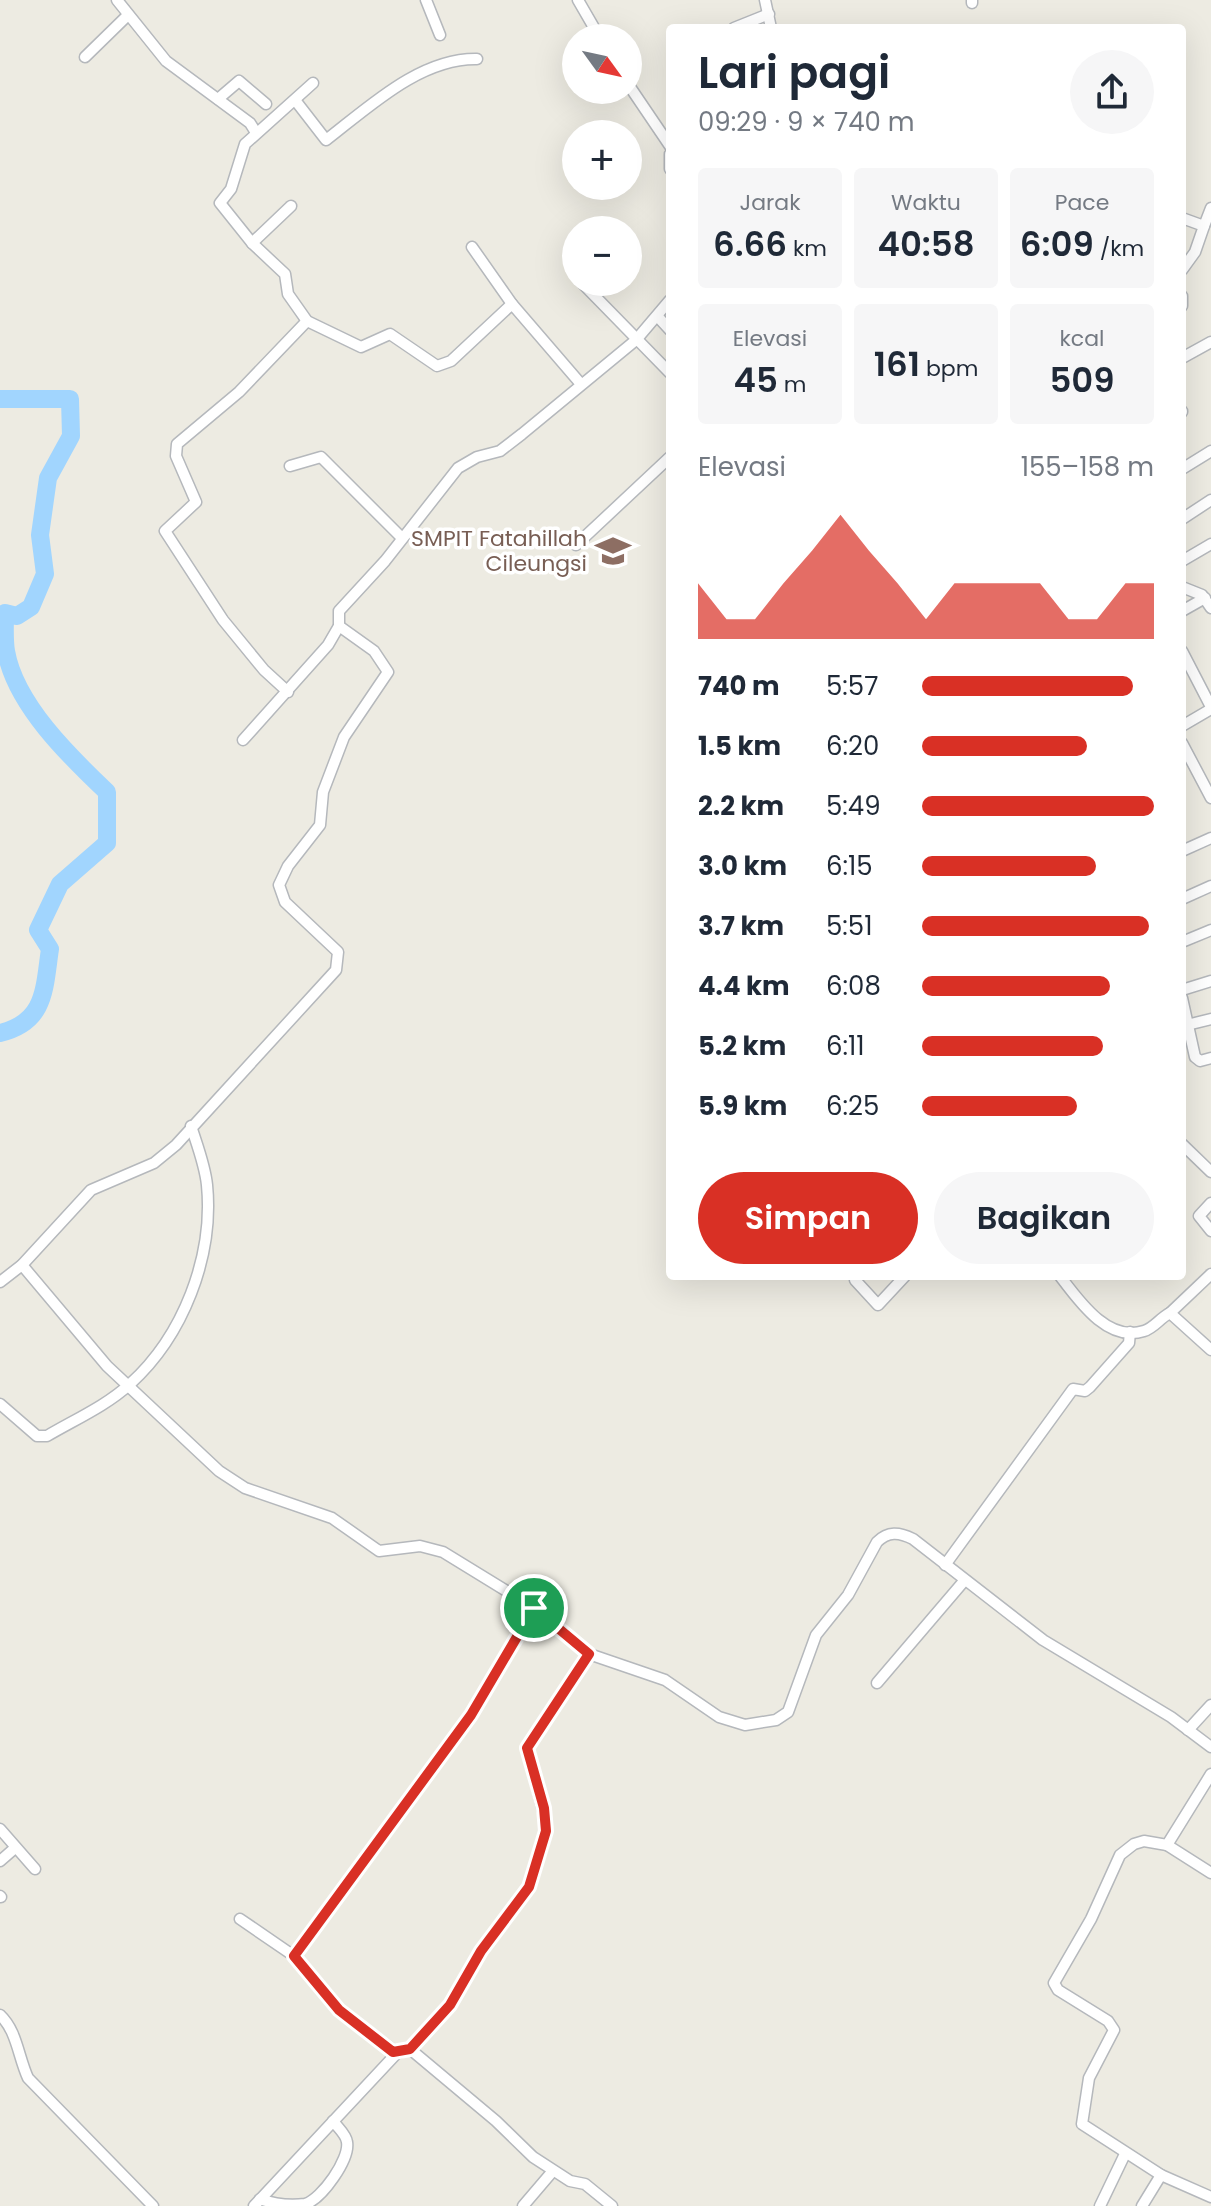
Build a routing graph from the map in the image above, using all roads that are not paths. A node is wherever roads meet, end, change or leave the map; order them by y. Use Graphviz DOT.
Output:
graph roads {
  1 [pos="117,0"];
  2 [pos="426,0"];
  3 [pos="578,0"];
  4 [pos="765,0"];
  5 [pos="769,14"];
  6 [pos="127,16"];
  7 [pos="592,24"];
  8 [pos="744,24"];
  9 [pos="770,24"];
  10 [pos="440,35"];
  11 [pos="85,57"];
  12 [pos="477,59"];
  13 [pos="313,83"];
  14 [pos="218,99"];
  15 [pos="295,100"];
  16 [pos="266,104"];
  17 [pos="642,104"];
  18 [pos="255,131"];
  19 [pos="666,140"];
  20 [pos="291,206"];
  21 [pos="1211,208"];
  22 [pos="1186,219"];
  23 [pos="1204,226"];
  24 [pos="252,243"];
  25 [pos="472,247"];
  26 [pos="1186,264"];
  27 [pos="594,296"];
  28 [pos="512,304"];
  29 [pos="666,307"];
  30 [pos="659,318"];
  31 [pos="307,321"];
  32 [pos="666,326"];
  33 [pos="636,340"];
  34 [pos="1211,342"];
  35 [pos="1186,356"];
  36 [pos="666,369"];
  37 [pos="580,383"];
  38 [pos="1211,451"];
  39 [pos="666,461"];
  40 [pos="290,466"];
  41 [pos="1186,467"];
  42 [pos="1211,500"];
  43 [pos="1186,516"];
  44 [pos="402,538"];
  45 [pos="1211,544"];
  46 [pos="576,545"];
  47 [pos="1186,559"];
  48 [pos="1186,589"];
  49 [pos="1208,603"];
  50 [pos="1186,610"];
  51 [pos="339,626"];
  52 [pos="1186,659"];
  53 [pos="288,692"];
  54 [pos="1211,708"];
  55 [pos="1186,724"];
  56 [pos="243,740"];
  57 [pos="1186,751"];
  58 [pos="1211,798"];
  59 [pos="1211,838"];
  60 [pos="1186,849"];
  61 [pos="1211,886"];
  62 [pos="1186,897"];
  63 [pos="1211,930"];
  64 [pos="1186,940"];
  65 [pos="1211,981"];
  66 [pos="1186,989"];
  67 [pos="1211,1019"];
  68 [pos="1186,1020"];
  69 [pos="1187,1025"];
  70 [pos="1211,1058"];
  71 [pos="191,1126"];
  72 [pos="1186,1148"];
  73 [pos="1211,1172"];
  74 [pos="1211,1203"];
  75 [pos="1211,1231"];
  76 [pos="22,1265"];
  77 [pos="1211,1274"];
  78 [pos="855,1280"];
  79 [pos="1064,1280"];
  80 [pos="894,1281"];
  81 [pos="0,1282"];
  82 [pos="1170,1313"];
  83 [pos="1130,1332"];
  84 [pos="1211,1350"];
  85 [pos="128,1386"];
  86 [pos="0,1404"];
  87 [pos="945,1565"];
  88 [pos="964,1581"];
  89 [pos="534,1608"];
  90 [pos="589,1654"];
  91 [pos="877,1683"];
  92 [pos="1211,1705"];
  93 [pos="1188,1730"];
  94 [pos="1211,1747"];
  95 [pos="1211,1774"];
  96 [pos="0,1829"];
  97 [pos="1167,1845"];
  98 [pos="15,1848"];
  99 [pos="0,1861"];
  100 [pos="35,1869"];
  101 [pos="1211,1873"];
  102 [pos="240,1919"];
  103 [pos="294,1956"];
  104 [pos="0,2015"];
  105 [pos="410,2049"];
  106 [pos="397,2053"];
  107 [pos="333,2121"];
  108 [pos="1125,2154"];
  109 [pos="552,2172"];
  110 [pos="1161,2175"];
  111 [pos="1211,2197"];
  112 [pos="257,2203"];
  113 [pos="153,2206"];
  114 [pos="523,2206"];
  115 [pos="612,2206"];
  116 [pos="1100,2206"];
  117 [pos="1142,2206"];
  1 -- 6 [label="street"];
  2 -- 10 [label="street"];
  3 -- 7 [label="street"];
  4 -- 5 [label="street"];
  5 -- 8 [label="street"];
  5 -- 9 [label="street"];
  6 -- 11 [label="street"];
  6 -- 14 [label="street"];
  12 -- 15 [label="street"];
  13 -- 15 [label="street"];
  14 -- 16 [label="street"];
  14 -- 18 [label="street"];
  15 -- 18 [label="street"];
  17 -- 19 [label="street"];
  18 -- 24 [label="street"];
  20 -- 24 [label="street"];
  21 -- 23 [label="street"];
  22 -- 23 [label="street"];
  23 -- 26 [label="street"];
  24 -- 31 [label="street"];
  25 -- 28 [label="street"];
  27 -- 33 [label="street"];
  28 -- 31 [label="street"];
  28 -- 37 [label="street"];
  29 -- 30 [label="street"];
  30 -- 32 [label="street"];
  30 -- 33 [label="street"];
  31 -- 53 [label="street"];
  33 -- 36 [label="street"];
  33 -- 37 [label="street"];
  34 -- 35 [label="street"];
  37 -- 44 [label="street"];
  38 -- 41 [label="street"];
  39 -- 46 [label="street"];
  40 -- 44 [label="street"];
  42 -- 43 [label="street"];
  44 -- 51 [label="street"];
  45 -- 47 [label="street"];
  48 -- 49 [label="street"];
  49 -- 50 [label="street"];
  51 -- 53 [label="street"];
  51 -- 71 [label="street"];
  52 -- 54 [label="street"];
  53 -- 56 [label="street"];
  54 -- 55 [label="street"];
  57 -- 58 [label="street"];
  59 -- 60 [label="street"];
  61 -- 62 [label="street"];
  63 -- 64 [label="street"];
  65 -- 66 [label="street"];
  67 -- 69 [label="street"];
  68 -- 69 [label="street"];
  69 -- 70 [label="street"];
  71 -- 76 [label="street"];
  71 -- 85 [label="street"];
  72 -- 73 [label="street"];
  74 -- 75 [label="street"];
  76 -- 81 [label="street"];
  76 -- 85 [label="street"];
  77 -- 82 [label="street"];
  78 -- 80 [label="street"];
  79 -- 83 [label="street"];
  82 -- 83 [label="street"];
  82 -- 84 [label="street"];
  83 -- 87 [label="street"];
  85 -- 86 [label="street"];
  85 -- 89 [label="street"];
  87 -- 88 [label="street"];
  87 -- 90 [label="street"];
  88 -- 91 [label="street"];
  88 -- 93 [label="street"];
  89 -- 90 [label="street"];
  89 -- 103 [label="street"];
  90 -- 105 [label="street"];
  92 -- 93 [label="street"];
  93 -- 94 [label="street"];
  95 -- 97 [label="street"];
  96 -- 98 [label="street"];
  97 -- 101 [label="street"];
  97 -- 108 [label="street"];
  98 -- 99 [label="street"];
  98 -- 100 [label="street"];
  102 -- 103 [label="street"];
  103 -- 106 [label="street"];
  104 -- 113 [label="street"];
  105 -- 106 [label="street"];
  105 -- 109 [label="street"];
  106 -- 107 [label="street"];
  107 -- 112 [label="street"];
  107 -- 112 [label="street"];
  108 -- 110 [label="street"];
  108 -- 116 [label="street"];
  109 -- 114 [label="street"];
  109 -- 115 [label="street"];
  110 -- 111 [label="street"];
  110 -- 117 [label="street"];
}
